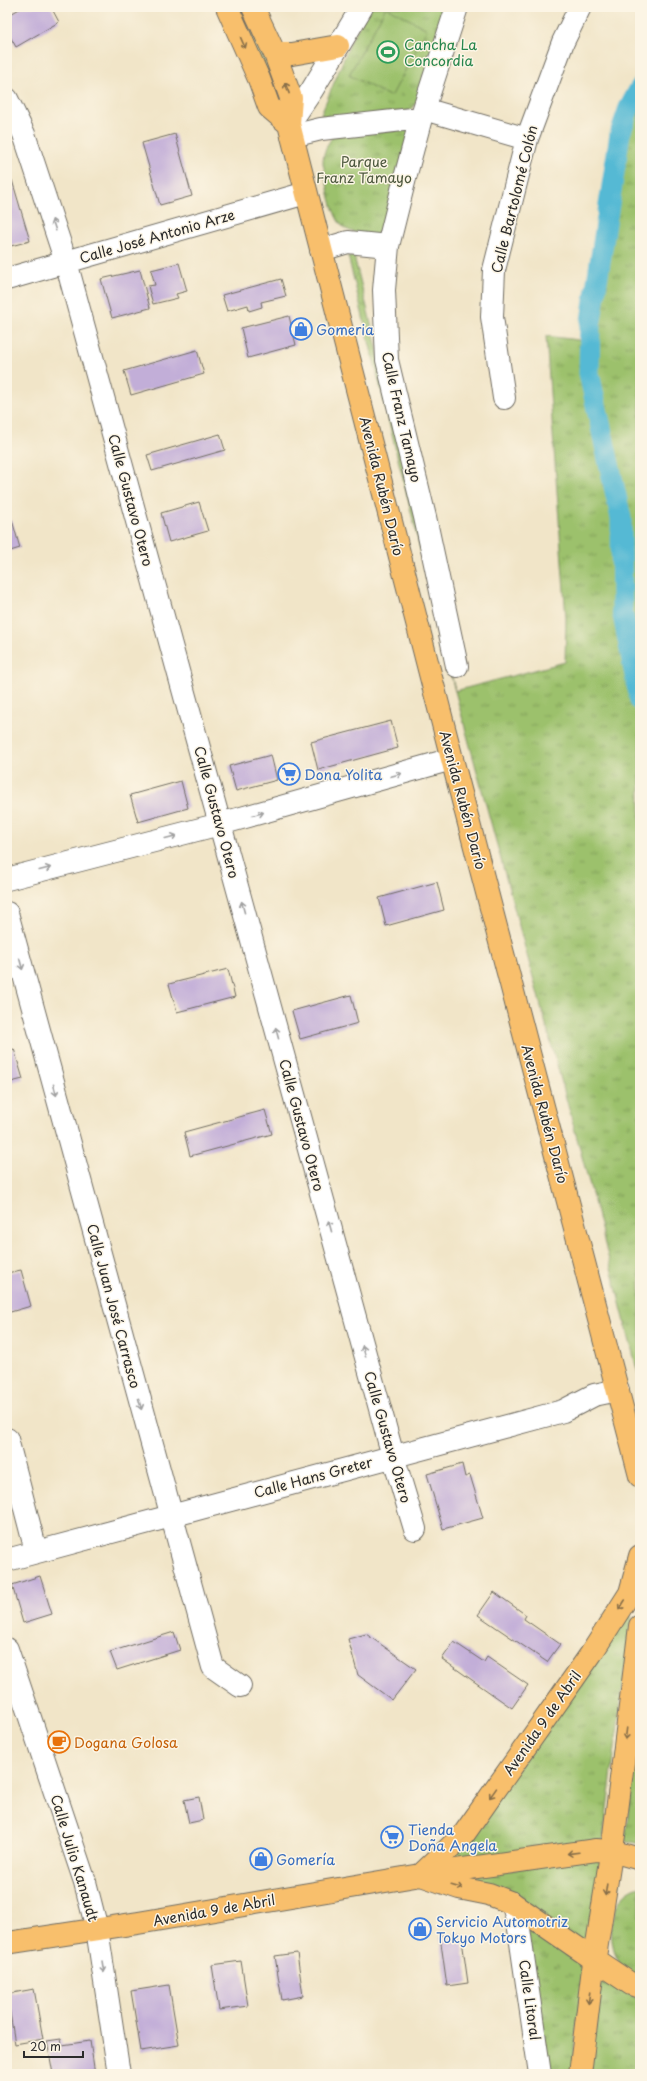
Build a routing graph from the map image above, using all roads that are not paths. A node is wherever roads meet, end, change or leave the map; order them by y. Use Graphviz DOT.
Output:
graph roads {
  1 [pos="227,7"];
  2 [pos="253,7"];
  3 [pos="362,7"];
  4 [pos="457,7"];
  5 [pos="580,7"];
  6 [pos="338,46"];
  7 [pos="275,54"];
  8 [pos="7,99"];
  9 [pos="422,113"];
  10 [pos="290,130"];
  11 [pos="527,139"];
  12 [pos="306,193"];
  13 [pos="388,246"];
  14 [pos="321,250"];
  15 [pos="66,262"];
  16 [pos="7,279"];
  17 [pos="504,398"];
  18 [pos="457,666"];
  19 [pos="452,759"];
  20 [pos="220,824"];
  21 [pos="7,879"];
  22 [pos="7,913"];
  23 [pos="618,1390"];
  24 [pos="7,1439"];
  25 [pos="393,1456"];
  26 [pos="640,1476"];
  27 [pos="170,1515"];
  28 [pos="415,1529"];
  29 [pos="36,1551"];
  30 [pos="640,1556"];
  31 [pos="7,1560"];
  32 [pos="640,1626"];
  33 [pos="7,1648"];
  34 [pos="240,1686"];
  35 [pos="611,1851"];
  36 [pos="640,1859"];
  37 [pos="420,1875"];
  38 [pos="512,1903"];
  39 [pos="97,1929"];
  40 [pos="7,1943"];
  41 [pos="595,1960"];
  42 [pos="637,1988"];
  43 [pos="119,2074"];
  44 [pos="540,2074"];
  45 [pos="580,2074"];
  1 -- 10 [label="main road, one-way"];
  2 -- 7 [label="main road, Avenida Rubén Darío"];
  3 -- 6 [label="street"];
  4 -- 9 [label="street, Calle Franz Tamayo"];
  5 -- 11 [label="street, Calle Bartolomé Colón"];
  6 -- 7 [label="main road"];
  6 -- 10 [label="street"];
  10 -- 7 [label="main road, Avenida Rubén Darío, one-way"];
  15 -- 8 [label="street, Calle Gustavo Otero, one-way"];
  9 -- 10 [label="street"];
  9 -- 11 [label="street"];
  9 -- 13 [label="street, Calle Franz Tamayo"];
  10 -- 12 [label="main road, Avenida Rubén Darío"];
  11 -- 17 [label="street, Calle Bartolomé Colón"];
  12 -- 14 [label="main road, Avenida Rubén Darío"];
  12 -- 15 [label="street, Calle José Antonio Arze"];
  13 -- 14 [label="street"];
  13 -- 18 [label="street, Calle Franz Tamayo"];
  14 -- 19 [label="main road, Avenida Rubén Darío"];
  15 -- 16 [label="street, Calle José Antonio Arze"];
  15 -- 20 [label="street, Calle Gustavo Otero"];
  20 -- 19 [label="street, one-way"];
  19 -- 23 [label="main road, Avenida Rubén Darío"];
  21 -- 20 [label="street, one-way"];
  25 -- 20 [label="street, Calle Gustavo Otero, one-way"];
  22 -- 27 [label="street, Calle Juan José Carrasco, one-way"];
  23 -- 25 [label="street, Calle Hans Greter"];
  23 -- 26 [label="main road, Avenida Rubén Darío"];
  24 -- 29 [label="street"];
  25 -- 27 [label="street, Calle Hans Greter"];
  25 -- 28 [label="street, Calle Gustavo Otero"];
  27 -- 29 [label="street, Calle Hans Greter"];
  27 -- 34 [label="street, Calle Juan José Carrasco"];
  29 -- 31 [label="street, Calle Hans Greter"];
  30 -- 37 [label="main road, Avenida 9 de Abril, one-way"];
  32 -- 35 [label="main road, one-way"];
  33 -- 39 [label="street, Calle Julio Kanaudt"];
  35 -- 36 [label="main road"];
  35 -- 37 [label="main road, one-way"];
  35 -- 41 [label="main road, one-way"];
  37 -- 38 [label="main road, Avenida 9 de Abril, one-way"];
  37 -- 39 [label="main road, Avenida 9 de Abril"];
  38 -- 41 [label="main road, Avenida 9 de Abril"];
  38 -- 44 [label="street, Calle Litoral"];
  39 -- 40 [label="main road, Avenida 9 de Abril"];
  39 -- 43 [label="street, Calle Julio Kanaudt, one-way"];
  41 -- 42 [label="main road, Avenida 9 de Abril"];
  41 -- 45 [label="main road, one-way"];
}
